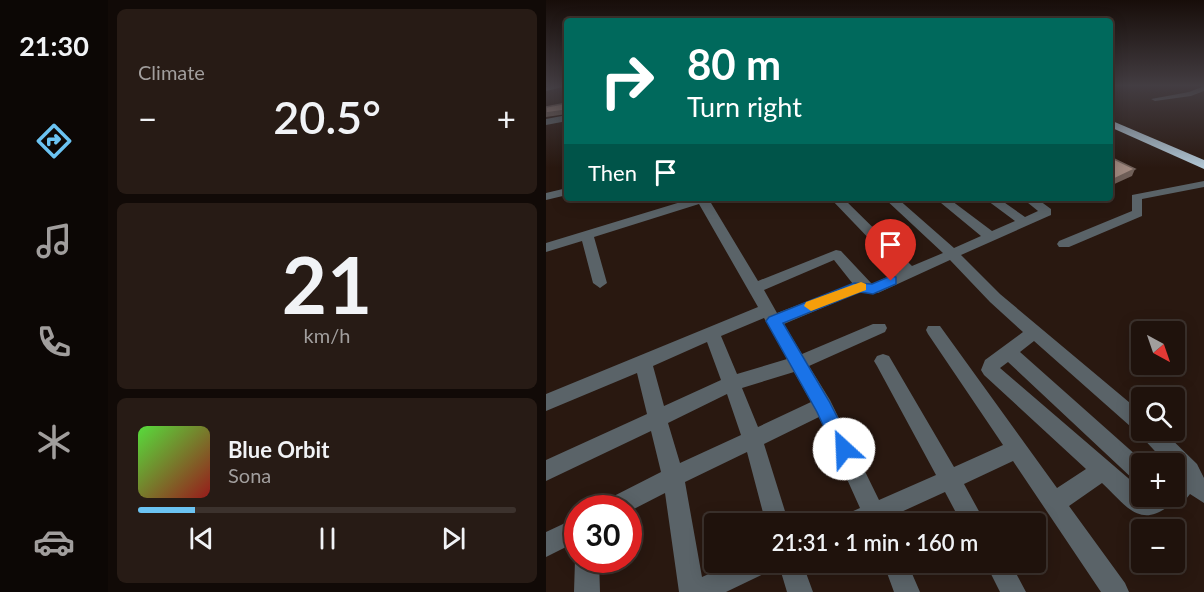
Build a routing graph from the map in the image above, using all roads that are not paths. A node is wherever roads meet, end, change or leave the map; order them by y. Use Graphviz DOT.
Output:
graph roads {
  1 [pos="564,119"];
  2 [pos="1113,119"];
  3 [pos="546,122"];
  4 [pos="1113,124"];
  5 [pos="1204,159"];
  6 [pos="1204,165"];
  7 [pos="1204,184"];
  8 [pos="546,191"];
  9 [pos="564,191"];
  10 [pos="694,201"];
  11 [pos="705,201"];
  12 [pos="839,201"];
  13 [pos="893,201"];
  14 [pos="945,201"];
  15 [pos="994,201"];
  16 [pos="1032,201"];
  17 [pos="1024,222"];
  18 [pos="587,235"];
  19 [pos="991,237"];
  20 [pos="1064,244"];
  21 [pos="546,248"];
  22 [pos="952,254"];
  23 [pos="910,273"];
  24 [pos="600,283"];
  25 [pos="755,288"];
  26 [pos="865,288"];
  27 [pos="771,316"];
  28 [pos="879,328"];
  29 [pos="934,330"];
  30 [pos="1034,332"];
  31 [pos="712,333"];
  32 [pos="1008,351"];
  33 [pos="883,361"];
  34 [pos="643,362"];
  35 [pos="798,363"];
  36 [pos="732,383"];
  37 [pos="546,403"];
  38 [pos="823,406"];
  39 [pos="1131,416"];
  40 [pos="658,420"];
  41 [pos="753,439"];
  42 [pos="1159,441"];
  43 [pos="1017,449"];
  44 [pos="1173,453"];
  45 [pos="1131,464"];
  46 [pos="1185,464"];
  47 [pos="1102,470"];
  48 [pos="546,471"];
  49 [pos="674,477"];
  50 [pos="950,479"];
  51 [pos="1185,484"];
  52 [pos="1131,494"];
  53 [pos="639,495"];
  54 [pos="1054,503"];
  55 [pos="775,513"];
  56 [pos="874,513"];
  57 [pos="885,513"];
  58 [pos="969,513"];
  59 [pos="564,535"];
  60 [pos="546,545"];
  61 [pos="587,573"];
  62 [pos="740,573"];
  63 [pos="794,573"];
  64 [pos="899,573"];
  65 [pos="1003,573"];
  66 [pos="586,592"];
  67 [pos="692,592"];
  68 [pos="698,592"];
  69 [pos="800,592"];
  70 [pos="907,592"];
  71 [pos="1013,592"];
  72 [pos="1116,592"];
  1 -- 3 [label="street"];
  2 -- 5 [label="highway"];
  4 -- 6 [label="highway"];
  7 -- 20 [label="street"];
  8 -- 9 [label="street"];
  10 -- 18 [label="street"];
  11 -- 25 [label="street"];
  12 -- 23 [label="street"];
  13 -- 22 [label="street"];
  14 -- 19 [label="street"];
  15 -- 17 [label="street"];
  16 -- 17 [label="street"];
  17 -- 19 [label="street"];
  18 -- 21 [label="street"];
  18 -- 24 [label="street"];
  19 -- 22 [label="street"];
  22 -- 23 [label="street"];
  22 -- 30 [label="street"];
  23 -- 26 [label="street"];
  25 -- 26 [label="street"];
  25 -- 27 [label="street"];
  26 -- 27 [label="street"];
  27 -- 31 [label="street"];
  27 -- 35 [label="street"];
  28 -- 35 [label="street"];
  29 -- 43 [label="street"];
  30 -- 32 [label="street"];
  30 -- 39 [label="street"];
  31 -- 34 [label="street"];
  31 -- 36 [label="street"];
  32 -- 45 [label="street"];
  32 -- 47 [label="street"];
  33 -- 50 [label="street"];
  34 -- 37 [label="street"];
  34 -- 40 [label="street"];
  35 -- 36 [label="street"];
  35 -- 38 [label="street"];
  36 -- 40 [label="street"];
  36 -- 41 [label="street"];
  38 -- 41 [label="street"];
  38 -- 56 [label="street"];
  40 -- 48 [label="street"];
  40 -- 49 [label="street"];
  41 -- 49 [label="street"];
  41 -- 55 [label="street"];
  42 -- 44 [label="street"];
  43 -- 50 [label="street"];
  43 -- 54 [label="street"];
  46 -- 51 [label="street"];
  47 -- 52 [label="street"];
  47 -- 54 [label="street"];
  49 -- 53 [label="street"];
  49 -- 67 [label="street"];
  50 -- 57 [label="street"];
  50 -- 58 [label="street"];
  54 -- 72 [label="street"];
  59 -- 60 [label="street"];
  61 -- 66 [label="street"];
  62 -- 68 [label="street"];
  63 -- 69 [label="street"];
  64 -- 70 [label="street"];
  65 -- 71 [label="street"];
}
